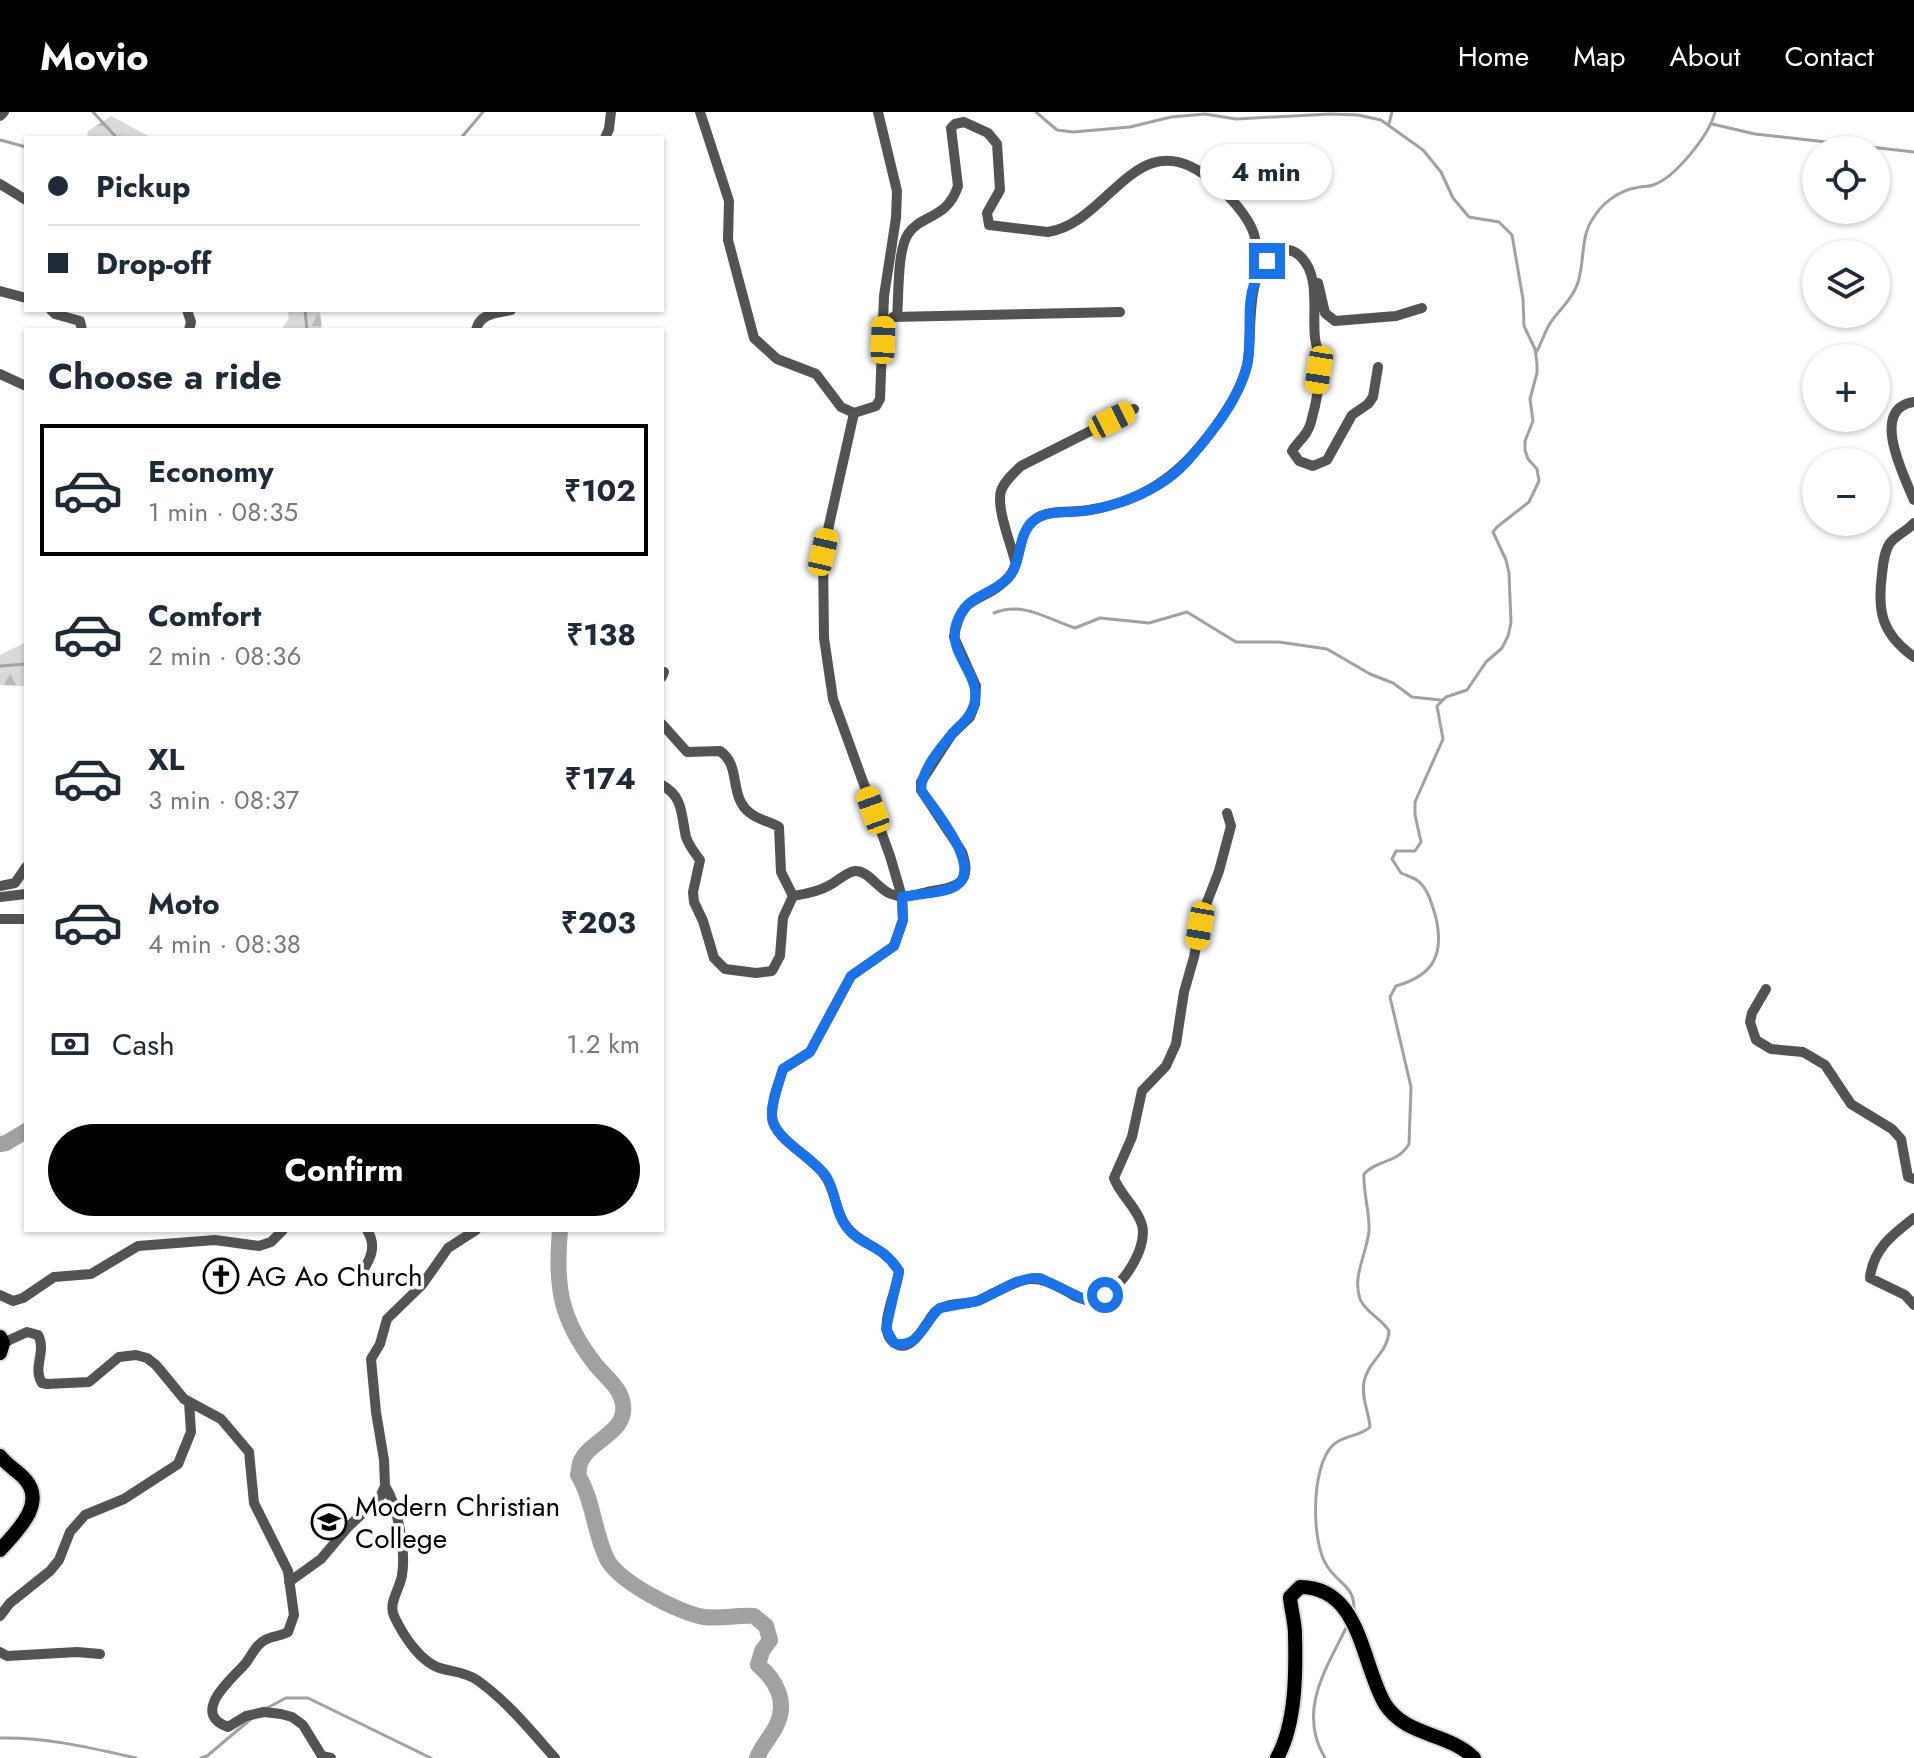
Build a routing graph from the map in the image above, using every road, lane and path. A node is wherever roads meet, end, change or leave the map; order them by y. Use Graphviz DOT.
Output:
graph roads {
  1 [pos="611,112"];
  2 [pos="700,112"];
  3 [pos="878,112"];
  4 [pos="606,136"];
  5 [pos="0,184"];
  6 [pos="24,199"];
  7 [pos="1303,259"];
  8 [pos="1255,282"];
  9 [pos="0,291"];
  10 [pos="24,297"];
  11 [pos="1422,308"];
  12 [pos="53,312"];
  13 [pos="501,312"];
  14 [pos="1120,312"];
  15 [pos="883,317"];
  16 [pos="897,317"];
  17 [pos="82,328"];
  18 [pos="477,328"];
  19 [pos="1378,367"];
  20 [pos="0,374"];
  21 [pos="24,385"];
  22 [pos="1914,402"];
  23 [pos="1134,409"];
  24 [pos="854,413"];
  25 [pos="1914,500"];
  26 [pos="1914,523"];
  27 [pos="1015,563"];
  28 [pos="1914,657"];
  29 [pos="664,726"];
  30 [pos="664,786"];
  31 [pos="1227,813"];
  32 [pos="21,882"];
  33 [pos="0,886"];
  34 [pos="24,894"];
  35 [pos="793,896"];
  36 [pos="0,897"];
  37 [pos="902,897"];
  38 [pos="0,919"];
  39 [pos="24,919"];
  40 [pos="1766,989"];
  41 [pos="1914,1179"];
  42 [pos="1914,1218"];
  43 [pos="281,1232"];
  44 [pos="368,1232"];
  45 [pos="473,1232"];
  46 [pos="361,1273"];
  47 [pos="0,1295"];
  48 [pos="1914,1305"];
  49 [pos="1,1344"];
  50 [pos="189,1402"];
  51 [pos="0,1456"];
  52 [pos="385,1486"];
  53 [pos="0,1550"];
  54 [pos="289,1582"];
  55 [pos="0,1616"];
  56 [pos="0,1652"];
  57 [pos="100,1654"];
  58 [pos="331,1758"];
  59 [pos="555,1758"];
  60 [pos="1277,1758"];
  61 [pos="1474,1758"];
  1 -- 4 [label="street"];
  2 -- 24 [label="street"];
  3 -- 15 [label="street"];
  5 -- 6 [label="street"];
  7 -- 8 [label="street"];
  7 -- 11 [label="street"];
  7 -- 19 [label="street"];
  8 -- 16 [label="street"];
  8 -- 27 [label="street"];
  9 -- 10 [label="street"];
  12 -- 17 [label="street"];
  13 -- 18 [label="street"];
  14 -- 16 [label="street"];
  15 -- 16 [label="street"];
  15 -- 24 [label="street"];
  20 -- 21 [label="street"];
  22 -- 25 [label="street"];
  23 -- 27 [label="street"];
  24 -- 37 [label="street"];
  26 -- 28 [label="street"];
  27 -- 37 [label="street"];
  29 -- 35 [label="street"];
  30 -- 35 [label="street"];
  31 -- 37 [label="street"];
  32 -- 33 [label="street"];
  34 -- 36 [label="street"];
  35 -- 37 [label="street"];
  38 -- 39 [label="street"];
  40 -- 41 [label="street"];
  42 -- 48 [label="street"];
  43 -- 47 [label="street"];
  44 -- 46 [label="street"];
  45 -- 52 [label="street"];
  49 -- 50 [label="street"];
  50 -- 54 [label="street"];
  50 -- 55 [label="street"];
  51 -- 53 [label="main road"];
  52 -- 54 [label="street"];
  52 -- 59 [label="street"];
  54 -- 58 [label="street"];
  56 -- 57 [label="street"];
  60 -- 61 [label="main road"];
}
